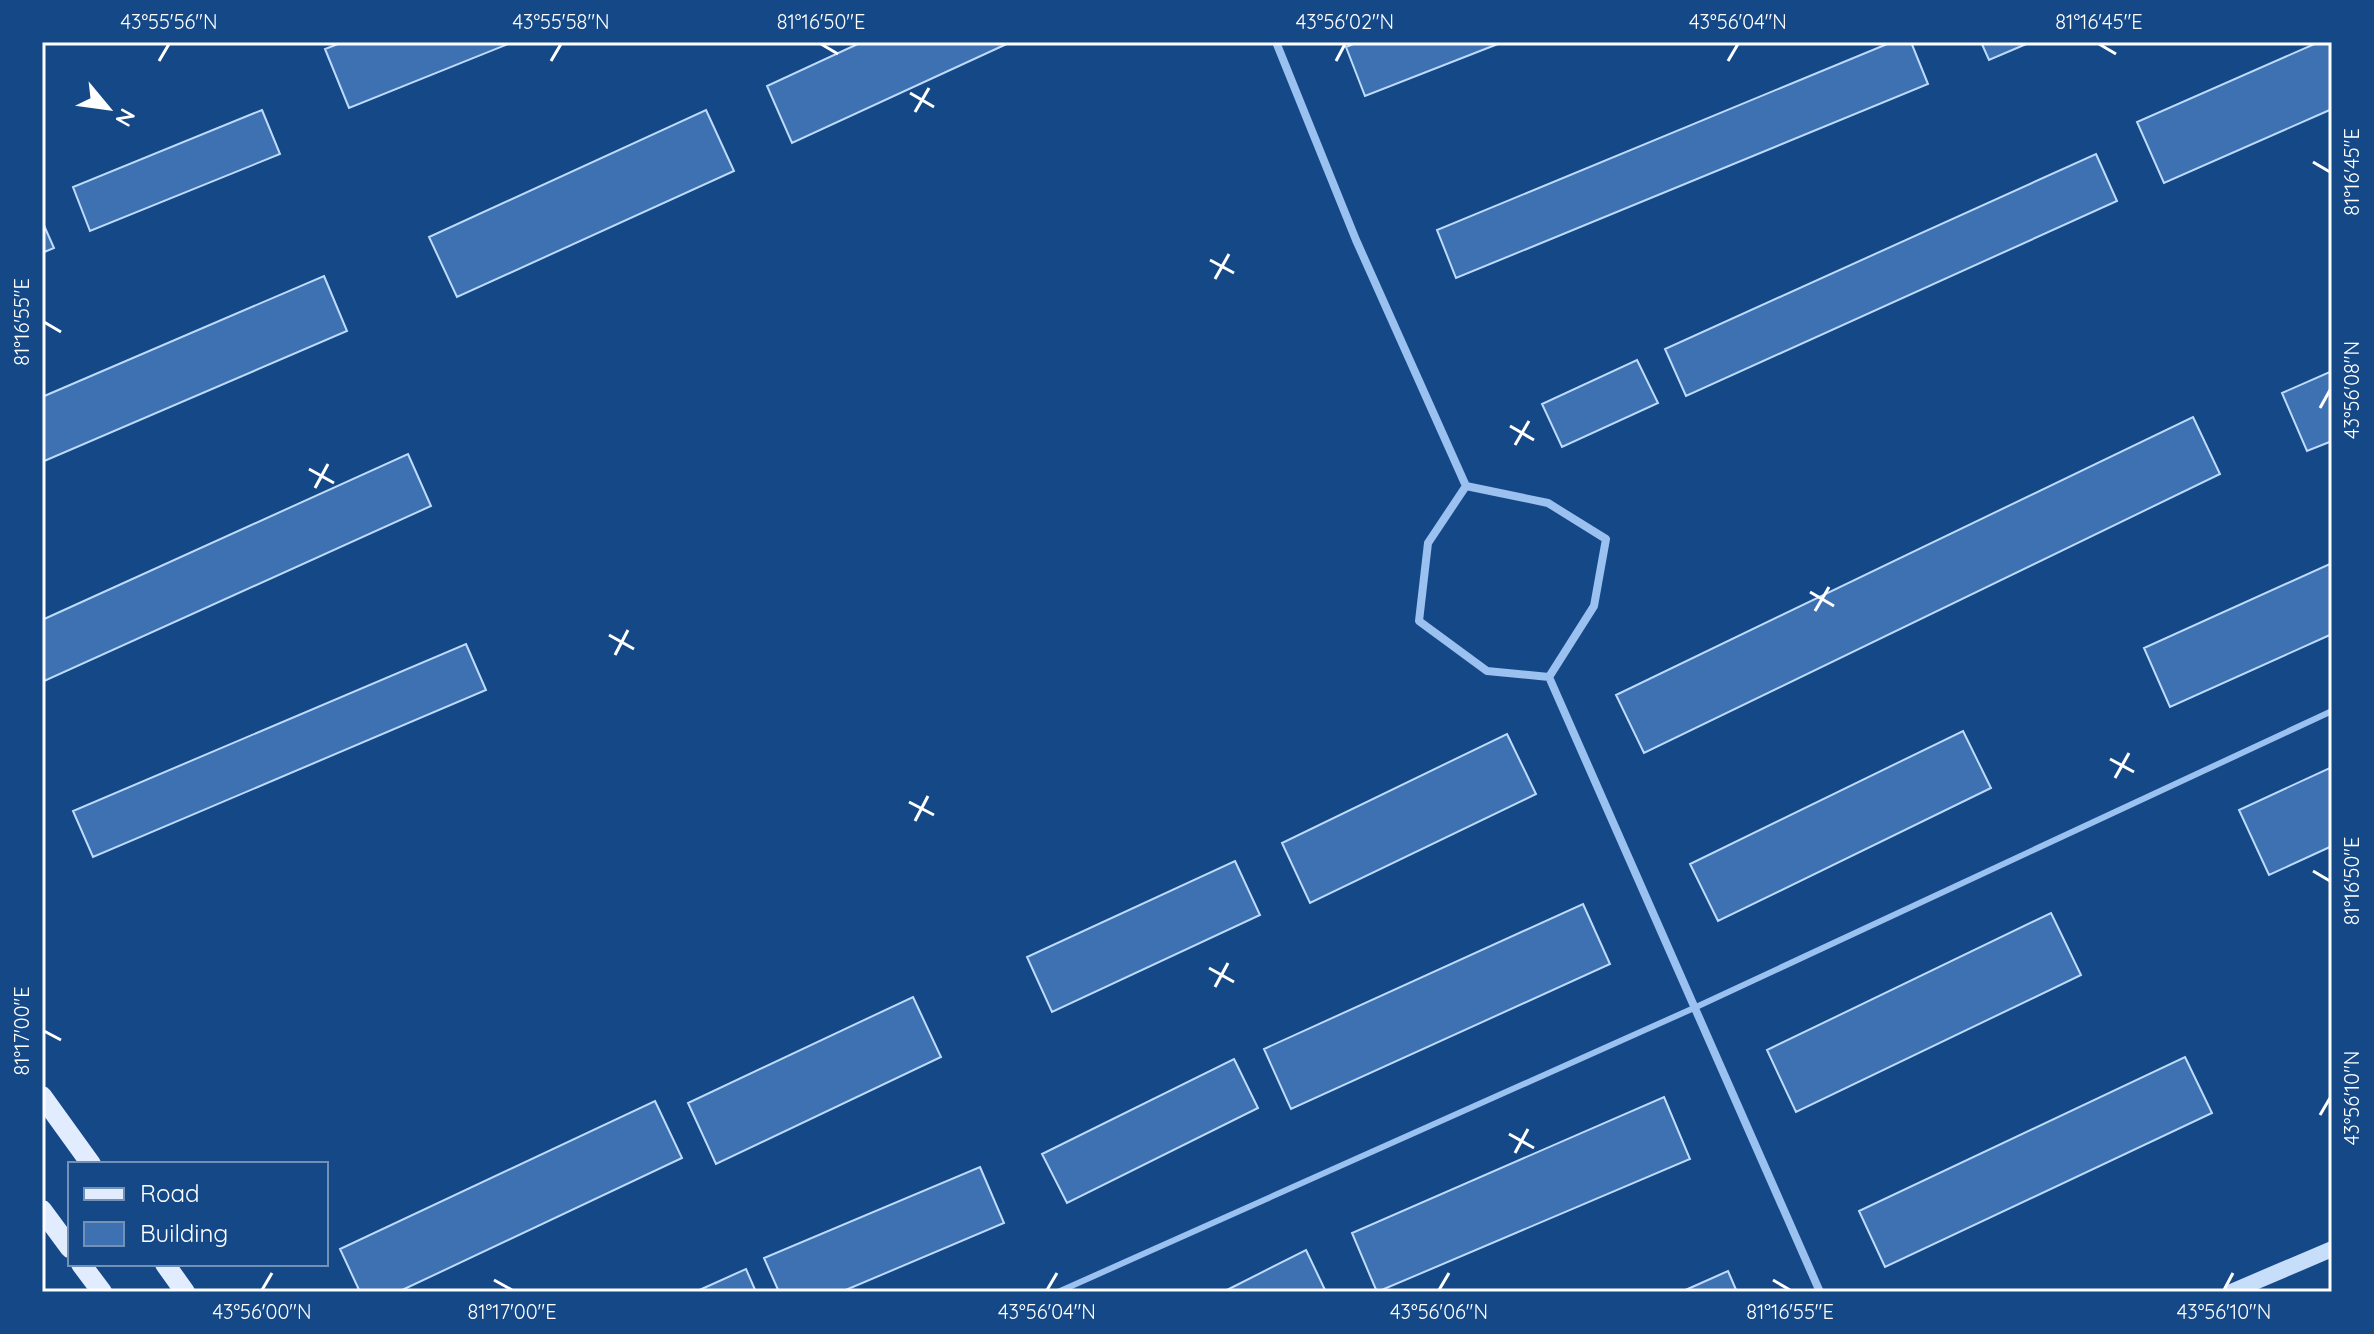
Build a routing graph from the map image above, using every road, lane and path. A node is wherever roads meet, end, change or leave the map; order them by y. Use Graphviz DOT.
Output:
graph roads {
  1 [pos="1276,42"];
  2 [pos="1466,486"];
  3 [pos="1549,677"];
  4 [pos="2332,711"];
  5 [pos="1694,1008"];
  6 [pos="42,1096"];
  7 [pos="90,1162"];
  8 [pos="42,1210"];
  9 [pos="68,1245"];
  10 [pos="2332,1249"];
  11 [pos="82,1266"];
  12 [pos="166,1266"];
  13 [pos="102,1292"];
  14 [pos="185,1292"];
  15 [pos="1058,1292"];
  16 [pos="1820,1292"];
  17 [pos="2231,1292"];
  1 -- 2 [label="street"];
  2 -- 3 [label="street"];
  2 -- 3 [label="street"];
  3 -- 5 [label="street"];
  4 -- 5 [label="lane"];
  5 -- 15 [label="lane"];
  5 -- 16 [label="street"];
  6 -- 7 [label="main road"];
  8 -- 9 [label="main road"];
  10 -- 17 [label="street"];
  11 -- 13 [label="main road"];
  12 -- 14 [label="main road"];
}
